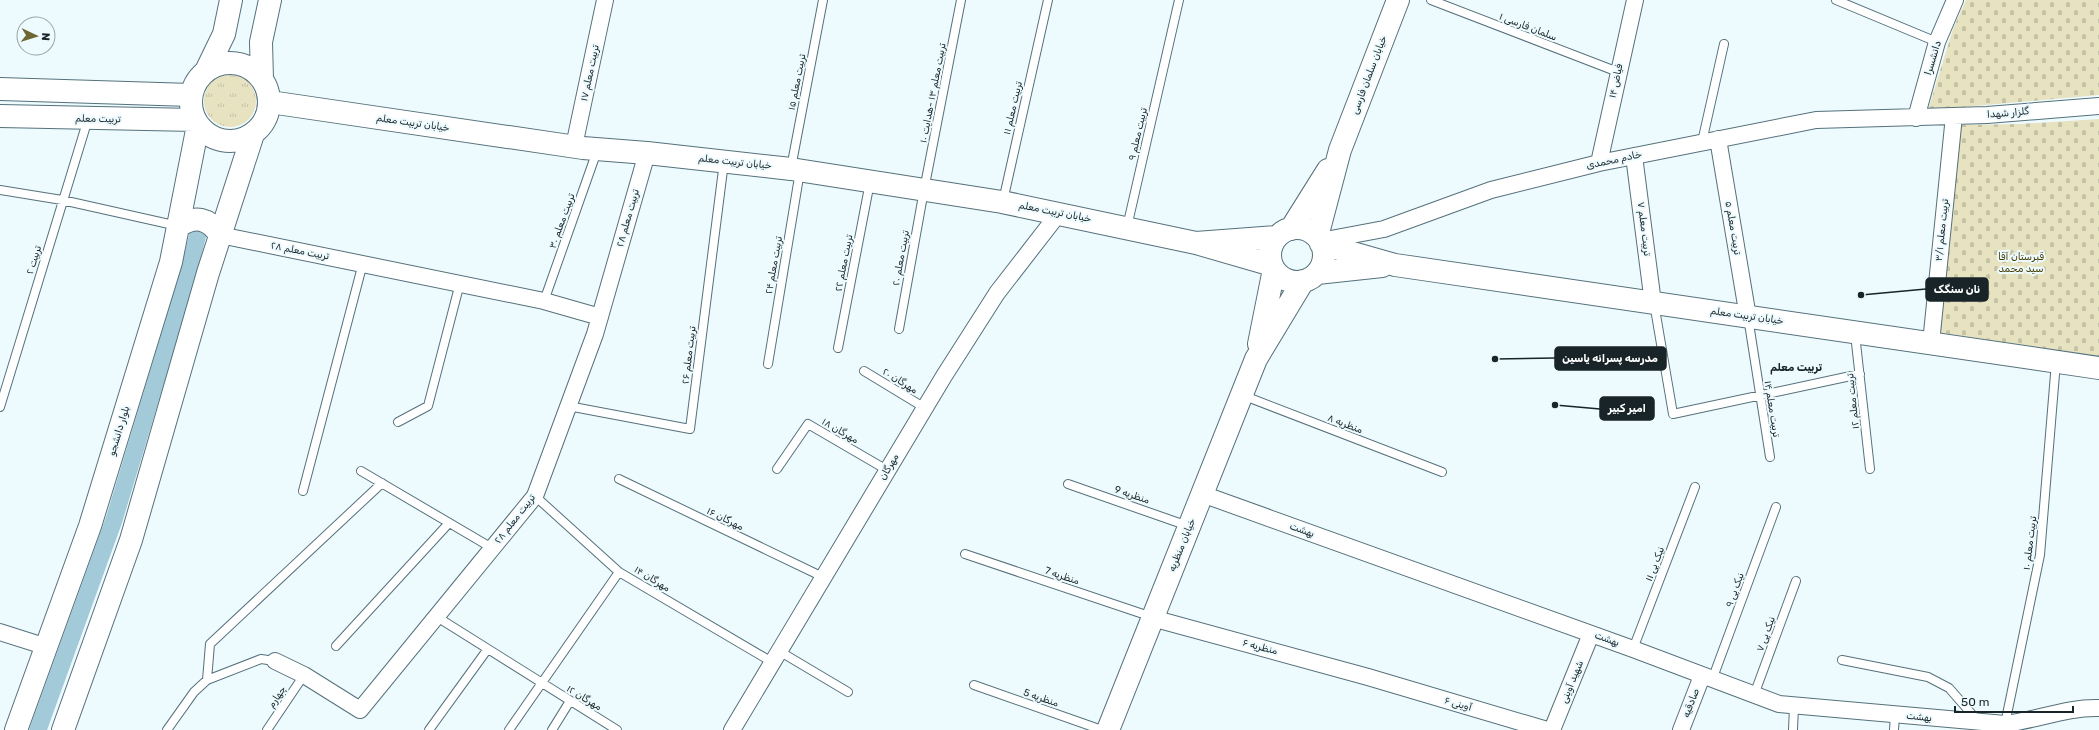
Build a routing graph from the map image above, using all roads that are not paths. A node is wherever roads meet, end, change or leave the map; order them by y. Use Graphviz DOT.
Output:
graph roads {
  1 [pos="231,0"];
  2 [pos="270,0"];
  3 [pos="605,0"];
  4 [pos="823,0"];
  5 [pos="962,0"];
  6 [pos="1048,0"];
  7 [pos="1179,0"];
  8 [pos="1398,0"];
  9 [pos="1431,0"];
  10 [pos="1635,0"];
  11 [pos="1836,0"];
  12 [pos="1955,0"];
  13 [pos="1937,42"];
  14 [pos="1724,44"];
  15 [pos="207,70"];
  16 [pos="1618,72"];
  17 [pos="262,79"];
  18 [pos="0,89"];
  19 [pos="191,95"];
  20 [pos="270,102"];
  21 [pos="2099,106"];
  22 [pos="0,116"];
  23 [pos="1954,116"];
  24 [pos="88,118"];
  25 [pos="1916,118"];
  26 [pos="197,122"];
  27 [pos="253,134"];
  28 [pos="1710,140"];
  29 [pos="574,146"];
  30 [pos="598,149"];
  31 [pos="1340,150"];
  32 [pos="647,153"];
  33 [pos="1634,156"];
  34 [pos="724,162"];
  35 [pos="1599,163"];
  36 [pos="796,169"];
  37 [pos="871,181"];
  38 [pos="0,190"];
  39 [pos="924,190"];
  40 [pos="62,200"];
  41 [pos="1002,202"];
  42 [pos="1059,213"];
  43 [pos="178,226"];
  44 [pos="1127,228"];
  45 [pos="1284,233"];
  46 [pos="220,235"];
  47 [pos="1319,241"];
  48 [pos="1196,243"];
  49 [pos="363,264"];
  50 [pos="1395,265"];
  51 [pos="1273,267"];
  52 [pos="1310,277"];
  53 [pos="460,283"];
  54 [pos="544,301"];
  55 [pos="1653,303"];
  56 [pos="600,317"];
  57 [pos="1748,317"];
  58 [pos="899,329"];
  59 [pos="1855,331"];
  60 [pos="1930,343"];
  61 [pos="838,348"];
  62 [pos="1256,359"];
  63 [pos="2056,362"];
  64 [pos="768,364"];
  65 [pos="2099,368"];
  66 [pos="864,371"];
  67 [pos="1860,374"];
  68 [pos="1241,394"];
  69 [pos="1760,396"];
  70 [pos="568,406"];
  71 [pos="0,407"];
  72 [pos="925,408"];
  73 [pos="398,422"];
  74 [pos="1770,457"];
  75 [pos="1870,468"];
  76 [pos="777,469"];
  77 [pos="887,470"];
  78 [pos="361,471"];
  79 [pos="1442,472"];
  80 [pos="619,479"];
  81 [pos="382,484"];
  82 [pos="1068,484"];
  83 [pos="1695,486"];
  84 [pos="303,491"];
  85 [pos="1202,494"];
  86 [pos="535,496"];
  87 [pos="1776,507"];
  88 [pos="449,523"];
  89 [pos="1189,526"];
  90 [pos="492,548"];
  91 [pos="965,554"];
  92 [pos="619,572"];
  93 [pos="823,577"];
  94 [pos="1796,581"];
  95 [pos="437,617"];
  96 [pos="1152,618"];
  97 [pos="0,632"];
  98 [pos="1591,634"];
  99 [pos="336,646"];
  100 [pos="46,647"];
  101 [pos="1633,649"];
  102 [pos="487,650"];
  103 [pos="775,657"];
  104 [pos="1842,660"];
  105 [pos="275,661"];
  106 [pos="304,675"];
  107 [pos="1368,677"];
  108 [pos="1707,678"];
  109 [pos="207,680"];
  110 [pos="541,684"];
  111 [pos="974,685"];
  112 [pos="848,692"];
  113 [pos="1754,695"];
  114 [pos="570,701"];
  115 [pos="1794,706"];
  116 [pos="2099,708"];
  117 [pos="1895,722"];
  118 [pos="1979,723"];
  119 [pos="2005,724"];
  120 [pos="16,730"];
  121 [pos="63,730"];
  122 [pos="166,730"];
  123 [pos="267,730"];
  124 [pos="429,730"];
  125 [pos="509,730"];
  126 [pos="552,730"];
  127 [pos="617,730"];
  128 [pos="732,730"];
  129 [pos="1102,730"];
  130 [pos="1108,730"];
  131 [pos="1547,730"];
  132 [pos="1552,730"];
  133 [pos="1681,730"];
  134 [pos="1793,730"];
  1 -- 15 [label="main road"];
  2 -- 17 [label="main road"];
  3 -- 29 [label="street, تربیت معلم ۱۷"];
  4 -- 36 [label="lane, تربیت معلم ۱۵"];
  5 -- 39 [label="lane, تربیت معلم ۱۳ -هدایت ۱۰"];
  6 -- 41 [label="lane, تربیت معلم ۱۱"];
  7 -- 44 [label="lane, تربیت معلم ۹"];
  8 -- 31 [label="main road, خیابان سلمان فارسی"];
  9 -- 16 [label="lane, سلمان فارسی ۱"];
  10 -- 16 [label="street, فیاض ۱۴"];
  11 -- 13 [label="lane"];
  12 -- 13 [label="street, دانشسرا"];
  13 -- 25 [label="street, دانشسرا"];
  14 -- 28 [label="lane"];
  15 -- 17 [label="main road"];
  15 -- 19 [label="main road"];
  16 -- 35 [label="street, فیاض ۱۴"];
  17 -- 20 [label="main road"];
  18 -- 19 [label="main road"];
  19 -- 26 [label="main road"];
  20 -- 27 [label="main road"];
  20 -- 29 [label="main road, خیابان تربیت معلم"];
  21 -- 23 [label="street, گلزار شهدا"];
  22 -- 24 [label="main road, تربیت معلم"];
  23 -- 25 [label="street, گلزار شهدا"];
  23 -- 60 [label="street, تربیت معلم ۳/۱"];
  24 -- 26 [label="main road, تربیت معلم"];
  24 -- 40 [label="lane, تربیت ۲"];
  25 -- 28 [label="street, خادم محمدی"];
  26 -- 27 [label="main road"];
  26 -- 43 [label="main road, بلوار دانشجو"];
  27 -- 46 [label="main road"];
  28 -- 33 [label="street, خادم محمدی"];
  28 -- 57 [label="street, تربیت معلم ۵"];
  29 -- 30 [label="main road, خیابان تربیت معلم"];
  30 -- 32 [label="main road, خیابان تربیت معلم"];
  30 -- 54 [label="lane, تربیت معلم ۳۰"];
  31 -- 45 [label="main road"];
  31 -- 47 [label="main road"];
  32 -- 34 [label="main road, خیابان تربیت معلم"];
  32 -- 56 [label="street, تربیت معلم ۲۸"];
  33 -- 35 [label="street, خادم محمدی"];
  33 -- 55 [label="street, تربیت معلم ۷"];
  34 -- 36 [label="main road, خیابان تربیت معلم"];
  34 -- 70 [label="lane, تربیت معلم ۲۶"];
  35 -- 47 [label="street, خادم محمدی"];
  36 -- 37 [label="main road, خیابان تربیت معلم"];
  36 -- 64 [label="lane, تربیت معلم ۲۴"];
  37 -- 39 [label="main road, خیابان تربیت معلم"];
  37 -- 61 [label="lane, تربیت معلم ۲۲"];
  38 -- 40 [label="lane"];
  39 -- 41 [label="main road, خیابان تربیت معلم"];
  39 -- 58 [label="lane, تربیت معلم ۲۰"];
  40 -- 43 [label="lane"];
  40 -- 71 [label="lane, تربیت ۲"];
  41 -- 42 [label="main road, خیابان تربیت معلم"];
  42 -- 44 [label="main road, خیابان تربیت معلم"];
  42 -- 72 [label="street, مهرگان"];
  43 -- 46 [label="main road"];
  43 -- 100 [label="main road, بلوار دانشجو"];
  44 -- 48 [label="main road, خیابان تربیت معلم"];
  45 -- 47 [label="main road"];
  45 -- 48 [label="main road"];
  45 -- 51 [label="main road"];
  46 -- 49 [label="street, تربیت معلم ۲۸"];
  46 -- 121 [label="main road"];
  47 -- 50 [label="main road"];
  47 -- 52 [label="main road"];
  48 -- 51 [label="main road"];
  49 -- 53 [label="street, تربیت معلم ۲۸"];
  49 -- 84 [label="lane"];
  50 -- 52 [label="main road"];
  50 -- 55 [label="main road, خیابان تربیت معلم"];
  51 -- 52 [label="main road"];
  51 -- 62 [label="main road"];
  52 -- 62 [label="main road"];
  53 -- 54 [label="street, تربیت معلم ۲۸"];
  53 -- 73 [label="lane"];
  54 -- 56 [label="street, تربیت معلم ۲۸"];
  55 -- 57 [label="main road, خیابان تربیت معلم"];
  55 -- 69 [label="lane"];
  56 -- 70 [label="street, تربیت معلم ۲۸"];
  57 -- 59 [label="main road, خیابان تربیت معلم"];
  57 -- 69 [label="lane, تربیت معلم ۱۴"];
  59 -- 60 [label="main road, خیابان تربیت معلم"];
  59 -- 67 [label="lane, تربیت معلم ۱۲"];
  60 -- 63 [label="main road, خیابان تربیت معلم"];
  62 -- 68 [label="main road, خیابان منظریه"];
  63 -- 65 [label="main road, خیابان تربیت معلم"];
  63 -- 119 [label="lane, تربیت معلم ۱۰"];
  66 -- 72 [label="lane, مهرگان ۲۰"];
  67 -- 69 [label="lane"];
  67 -- 75 [label="lane, تربیت معلم ۱۲"];
  68 -- 79 [label="lane, منظریه ۸"];
  68 -- 85 [label="main road, خیابان منظریه"];
  69 -- 74 [label="lane, تربیت معلم ۱۴"];
  70 -- 86 [label="street, تربیت معلم ۲۸"];
  72 -- 77 [label="street, مهرگان"];
  76 -- 77 [label="lane, مهرگان ۱۸"];
  77 -- 93 [label="street, مهرگان"];
  78 -- 81 [label="lane"];
  80 -- 93 [label="lane, مهرگان ۱۶"];
  81 -- 88 [label="lane"];
  81 -- 109 [label="lane"];
  82 -- 89 [label="lane, منظریه 9"];
  83 -- 101 [label="lane, نیک پی ۱۱"];
  85 -- 89 [label="main road, خیابان منظریه"];
  85 -- 98 [label="street, بهشت"];
  86 -- 90 [label="street, تربیت معلم ۲۸"];
  86 -- 92 [label="lane, مهرگان ۱۴"];
  87 -- 108 [label="lane, نیک پی ۹"];
  88 -- 90 [label="lane"];
  88 -- 99 [label="lane"];
  89 -- 96 [label="main road, خیابان منظریه"];
  90 -- 95 [label="street, تربیت معلم ۲۸"];
  91 -- 96 [label="lane, منظریه 7"];
  92 -- 103 [label="lane, مهرگان ۱۴"];
  92 -- 110 [label="lane"];
  93 -- 103 [label="street, مهرگان"];
  94 -- 113 [label="lane, نیک پی ۷"];
  95 -- 102 [label="lane, مهرگان ۱۲"];
  95 -- 106 [label="street, تربیت معلم ۲۸"];
  96 -- 107 [label="street, منظریه ۶"];
  96 -- 130 [label="main road, خیابان منظریه"];
  97 -- 100 [label="street"];
  98 -- 101 [label="street, بهشت"];
  98 -- 132 [label="street, شهید آوینی"];
  100 -- 120 [label="main road, بلوار دانشجو"];
  101 -- 108 [label="street, بهشت"];
  102 -- 110 [label="lane, مهرگان ۱۲"];
  102 -- 124 [label="lane"];
  103 -- 112 [label="lane, مهرگان ۱۴"];
  103 -- 128 [label="street, مهرگان"];
  104 -- 118 [label="lane"];
  105 -- 106 [label="street, تربیت معلم ۲۸"];
  105 -- 109 [label="lane"];
  106 -- 123 [label="lane, چهارم"];
  107 -- 131 [label="street, آوینی ۶"];
  108 -- 113 [label="street, بهشت"];
  108 -- 133 [label="street, صادقیه"];
  109 -- 122 [label="lane"];
  110 -- 114 [label="lane, مهرگان ۱۲"];
  110 -- 125 [label="lane"];
  111 -- 129 [label="lane, منظریه 5"];
  113 -- 115 [label="street, بهشت"];
  114 -- 126 [label="lane"];
  114 -- 127 [label="lane, مهرگان ۱۲"];
  115 -- 117 [label="street, بهشت"];
  115 -- 134 [label="lane"];
  116 -- 119 [label="street, بهشت"];
  117 -- 118 [label="street, بهشت"];
  118 -- 119 [label="street, بهشت"];
}
